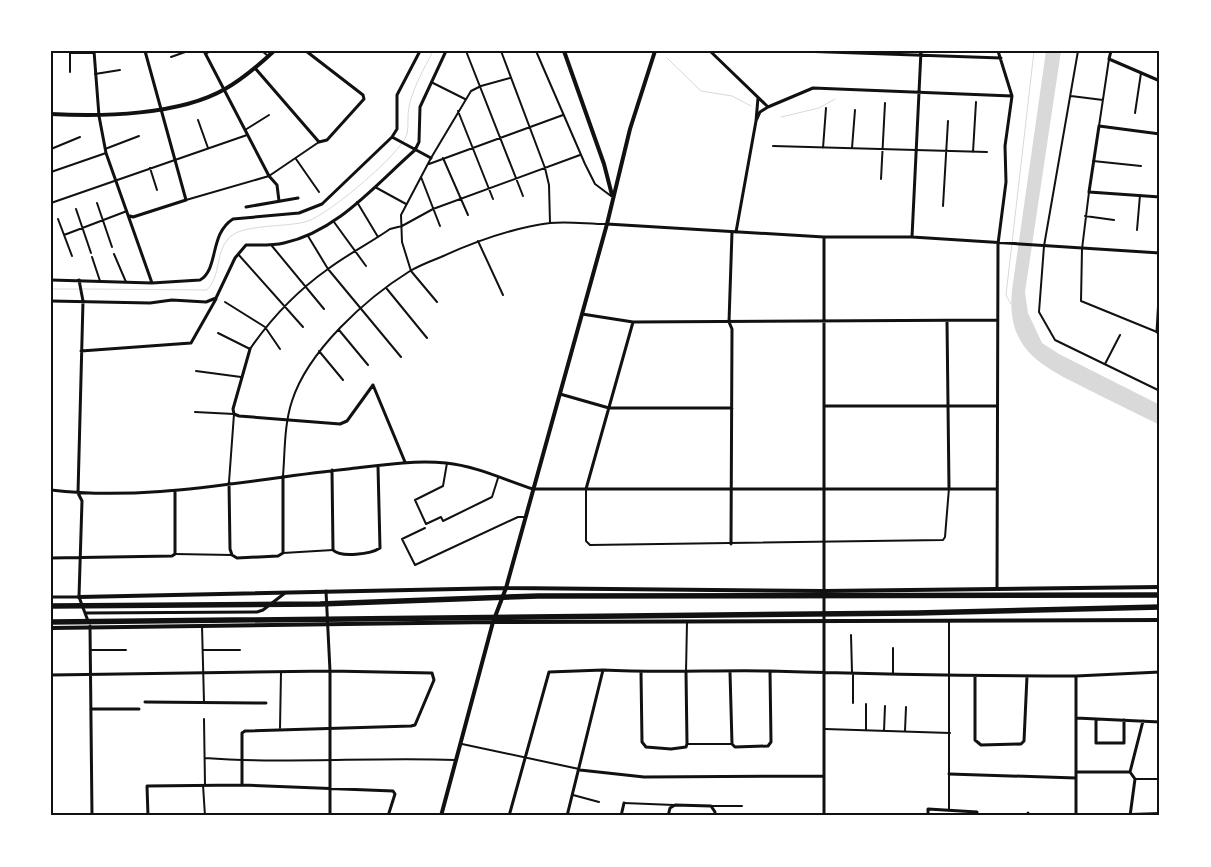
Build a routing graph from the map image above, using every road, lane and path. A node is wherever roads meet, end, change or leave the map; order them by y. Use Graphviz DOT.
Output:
graph roads {
  1 [pos="145,51"];
  2 [pos="188,51"];
  3 [pos="210,51"];
  4 [pos="262,51"];
  5 [pos="274,51"];
  6 [pos="306,51"];
  7 [pos="420,51"];
  8 [pos="446,51"];
  9 [pos="466,51"];
  10 [pos="501,51"];
  11 [pos="536,51"];
  12 [pos="564,51"];
  13 [pos="655,51"];
  14 [pos="710,51"];
  15 [pos="800,51"];
  16 [pos="998,51"];
  17 [pos="1078,51"];
  18 [pos="1111,51"];
  19 [pos="94,52"];
  20 [pos="205,53"];
  21 [pos="921,54"];
  22 [pos="268,56"];
  23 [pos="170,57"];
  24 [pos="1001,58"];
  25 [pos="1109,59"];
  26 [pos="255,68"];
  27 [pos="120,70"];
  28 [pos="70,72"];
  29 [pos="1142,73"];
  30 [pos="95,74"];
  31 [pos="510,78"];
  32 [pos="1160,81"];
  33 [pos="432,82"];
  34 [pos="481,86"];
  35 [pos="224,90"];
  36 [pos="919,92"];
  37 [pos="1012,96"];
  38 [pos="1070,96"];
  39 [pos="758,98"];
  40 [pos="465,99"];
  41 [pos="1103,100"];
  42 [pos="976,102"];
  43 [pos="885,103"];
  44 [pos="768,107"];
  45 [pos="826,108"];
  46 [pos="160,109"];
  47 [pos="855,110"];
  48 [pos="458,111"];
  49 [pos="1135,113"];
  50 [pos="51,114"];
  51 [pos="269,115"];
  52 [pos="562,115"];
  53 [pos="99,116"];
  54 [pos="198,120"];
  55 [pos="756,121"];
  56 [pos="948,121"];
  57 [pos="531,126"];
  58 [pos="1099,126"];
  59 [pos="245,130"];
  60 [pos="1160,134"];
  61 [pos="247,135"];
  62 [pos="140,136"];
  63 [pos="80,137"];
  64 [pos="392,137"];
  65 [pos="500,138"];
  66 [pos="319,142"];
  67 [pos="773,146"];
  68 [pos="208,148"];
  69 [pos="472,148"];
  70 [pos="823,148"];
  71 [pos="852,148"];
  72 [pos="51,149"];
  73 [pos="883,149"];
  74 [pos="415,150"];
  75 [pos="916,150"];
  76 [pos="105,151"];
  77 [pos="946,151"];
  78 [pos="973,152"];
  79 [pos="987,152"];
  80 [pos="580,155"];
  81 [pos="431,158"];
  82 [pos="443,158"];
  83 [pos="176,159"];
  84 [pos="296,159"];
  85 [pos="1093,161"];
  86 [pos="428,164"];
  87 [pos="1141,166"];
  88 [pos="150,168"];
  89 [pos="545,168"];
  90 [pos="51,172"];
  91 [pos="269,176"];
  92 [pos="421,177"];
  93 [pos="881,179"];
  94 [pos="115,180"];
  95 [pos="516,180"];
  96 [pos="374,186"];
  97 [pos="157,190"];
  98 [pos="488,190"];
  99 [pos="319,192"];
  100 [pos="1090,192"];
  101 [pos="523,196"];
  102 [pos="1140,196"];
  103 [pos="612,197"];
  104 [pos="1160,197"];
  105 [pos="298,198"];
  106 [pos="462,199"];
  107 [pos="493,199"];
  108 [pos="186,200"];
  109 [pos="280,201"];
  110 [pos="357,202"];
  111 [pos="51,203"];
  112 [pos="97,203"];
  113 [pos="406,204"];
  114 [pos="943,206"];
  115 [pos="246,207"];
  116 [pos="76,209"];
  117 [pos="433,209"];
  118 [pos="127,211"];
  119 [pos="468,215"];
  120 [pos="129,216"];
  121 [pos="1085,216"];
  122 [pos="58,219"];
  123 [pos="1114,220"];
  124 [pos="103,221"];
  125 [pos="334,222"];
  126 [pos="550,223"];
  127 [pos="607,224"];
  128 [pos="402,226"];
  129 [pos="440,226"];
  130 [pos="83,228"];
  131 [pos="1137,230"];
  132 [pos="732,232"];
  133 [pos="736,232"];
  134 [pos="64,235"];
  135 [pos="308,236"];
  136 [pos="379,237"];
  137 [pos="824,237"];
  138 [pos="912,237"];
  139 [pos="478,241"];
  140 [pos="270,244"];
  141 [pos="998,244"];
  142 [pos="1044,246"];
  143 [pos="112,247"];
  144 [pos="1082,249"];
  145 [pos="355,251"];
  146 [pos="92,253"];
  147 [pos="1160,253"];
  148 [pos="114,254"];
  149 [pos="238,254"];
  150 [pos="72,256"];
  151 [pos="92,258"];
  152 [pos="366,266"];
  153 [pos="328,269"];
  154 [pos="410,271"];
  155 [pos="51,280"];
  156 [pos="80,280"];
  157 [pos="100,280"];
  158 [pos="1160,280"];
  159 [pos="126,282"];
  160 [pos="152,283"];
  161 [pos="306,286"];
  162 [pos="387,289"];
  163 [pos="503,295"];
  164 [pos="216,298"];
  165 [pos="82,299"];
  166 [pos="51,302"];
  167 [pos="225,302"];
  168 [pos="437,302"];
  169 [pos="1159,304"];
  170 [pos="284,306"];
  171 [pos="324,309"];
  172 [pos="362,309"];
  173 [pos="582,314"];
  174 [pos="997,320"];
  175 [pos="947,321"];
  176 [pos="633,322"];
  177 [pos="729,322"];
  178 [pos="823,322"];
  179 [pos="265,327"];
  180 [pos="303,327"];
  181 [pos="338,329"];
  182 [pos="218,333"];
  183 [pos="1158,333"];
  184 [pos="1120,335"];
  185 [pos="427,338"];
  186 [pos="250,349"];
  187 [pos="280,349"];
  188 [pos="81,351"];
  189 [pos="319,351"];
  190 [pos="401,357"];
  191 [pos="368,364"];
  192 [pos="1105,364"];
  193 [pos="196,371"];
  194 [pos="241,377"];
  195 [pos="343,380"];
  196 [pos="1160,391"];
  197 [pos="560,394"];
  198 [pos="825,406"];
  199 [pos="996,406"];
  200 [pos="609,408"];
  201 [pos="732,408"];
  202 [pos="948,408"];
  203 [pos="195,412"];
  204 [pos="234,414"];
  205 [pos="287,420"];
  206 [pos="405,462"];
  207 [pos="447,464"];
  208 [pos="378,466"];
  209 [pos="332,470"];
  210 [pos="283,476"];
  211 [pos="498,478"];
  212 [pos="228,483"];
  213 [pos="732,488"];
  214 [pos="949,488"];
  215 [pos="533,489"];
  216 [pos="586,489"];
  217 [pos="824,489"];
  218 [pos="997,489"];
  219 [pos="51,490"];
  220 [pos="175,492"];
  221 [pos="78,493"];
  222 [pos="525,517"];
  223 [pos="425,528"];
  224 [pos="824,543"];
  225 [pos="732,544"];
  226 [pos="333,550"];
  227 [pos="283,553"];
  228 [pos="175,554"];
  229 [pos="232,555"];
  230 [pos="81,557"];
  231 [pos="51,558"];
  232 [pos="1160,587"];
  233 [pos="506,588"];
  234 [pos="997,588"];
  235 [pos="326,591"];
  236 [pos="824,591"];
  237 [pos="288,592"];
  238 [pos="1160,595"];
  239 [pos="51,597"];
  240 [pos="79,597"];
  241 [pos="51,606"];
  242 [pos="1160,607"];
  243 [pos="85,613"];
  244 [pos="825,620"];
  245 [pos="1160,620"];
  246 [pos="948,621"];
  247 [pos="51,622"];
  248 [pos="493,622"];
  249 [pos="687,622"];
  250 [pos="327,624"];
  251 [pos="202,626"];
  252 [pos="91,627"];
  253 [pos="51,628"];
  254 [pos="851,635"];
  255 [pos="893,648"];
  256 [pos="91,650"];
  257 [pos="126,650"];
  258 [pos="203,650"];
  259 [pos="240,650"];
  260 [pos="603,670"];
  261 [pos="330,671"];
  262 [pos="280,672"];
  263 [pos="641,672"];
  264 [pos="686,672"];
  265 [pos="730,672"];
  266 [pos="770,672"];
  267 [pos="1160,672"];
  268 [pos="204,674"];
  269 [pos="824,674"];
  270 [pos="51,675"];
  271 [pos="852,675"];
  272 [pos="91,676"];
  273 [pos="893,676"];
  274 [pos="950,676"];
  275 [pos="975,676"];
  276 [pos="1027,676"];
  277 [pos="1076,676"];
  278 [pos="145,702"];
  279 [pos="204,702"];
  280 [pos="266,703"];
  281 [pos="853,704"];
  282 [pos="866,704"];
  283 [pos="885,706"];
  284 [pos="906,707"];
  285 [pos="92,708"];
  286 [pos="139,709"];
  287 [pos="1076,718"];
  288 [pos="204,719"];
  289 [pos="1096,719"];
  290 [pos="1124,720"];
  291 [pos="1142,721"];
  292 [pos="1160,722"];
  293 [pos="280,728"];
  294 [pos="330,728"];
  295 [pos="824,729"];
  296 [pos="866,730"];
  297 [pos="884,730"];
  298 [pos="905,731"];
  299 [pos="950,733"];
  300 [pos="459,744"];
  301 [pos="687,744"];
  302 [pos="732,744"];
  303 [pos="205,758"];
  304 [pos="526,758"];
  305 [pos="330,760"];
  306 [pos="455,760"];
  307 [pos="241,761"];
  308 [pos="580,770"];
  309 [pos="1076,772"];
  310 [pos="1130,772"];
  311 [pos="949,774"];
  312 [pos="824,776"];
  313 [pos="1076,778"];
  314 [pos="1135,779"];
  315 [pos="1160,779"];
  316 [pos="204,785"];
  317 [pos="242,785"];
  318 [pos="330,790"];
  319 [pos="573,795"];
  320 [pos="599,802"];
  321 [pos="624,803"];
  322 [pos="675,805"];
  323 [pos="711,806"];
  324 [pos="742,806"];
  325 [pos="949,810"];
  326 [pos="1160,813"];
  327 [pos="1130,815"];
  328 [pos="92,816"];
  329 [pos="148,816"];
  330 [pos="205,816"];
  331 [pos="330,816"];
  332 [pos="388,816"];
  333 [pos="441,816"];
  334 [pos="509,816"];
  335 [pos="568,816"];
  336 [pos="621,816"];
  337 [pos="668,816"];
  338 [pos="714,816"];
  339 [pos="824,816"];
  340 [pos="928,816"];
  341 [pos="977,816"];
  342 [pos="1076,816"];
  1 -- 46 [label="street"];
  2 -- 23 [label="lane"];
  3 -- 20 [label="lane"];
  4 -- 22 [label="lane"];
  5 -- 22 [label="street"];
  6 -- 66 [label="street"];
  7 -- 64 [label="street"];
  8 -- 33 [label="street"];
  9 -- 34 [label="lane"];
  10 -- 31 [label="lane"];
  11 -- 52 [label="lane"];
  12 -- 103 [label="street"];
  13 -- 103 [label="street"];
  14 -- 39 [label="street"];
  15 -- 21 [label="street"];
  16 -- 24 [label="street"];
  17 -- 38 [label="lane"];
  18 -- 25 [label="street"];
  19 -- 28 [label="lane"];
  19 -- 30 [label="street"];
  20 -- 35 [label="street"];
  21 -- 24 [label="street"];
  21 -- 36 [label="street"];
  22 -- 26 [label="street"];
  24 -- 37 [label="street"];
  25 -- 29 [label="street"];
  25 -- 41 [label="lane"];
  26 -- 35 [label="street"];
  26 -- 66 [label="street"];
  27 -- 30 [label="lane"];
  29 -- 32 [label="street"];
  29 -- 49 [label="lane"];
  30 -- 53 [label="street"];
  31 -- 34 [label="lane"];
  31 -- 57 [label="lane"];
  33 -- 40 [label="lane"];
  33 -- 74 [label="street"];
  34 -- 40 [label="lane"];
  34 -- 65 [label="lane"];
  35 -- 46 [label="street"];
  35 -- 59 [label="street"];
  36 -- 37 [label="street"];
  36 -- 44 [label="street"];
  36 -- 75 [label="street"];
  37 -- 141 [label="street"];
  38 -- 41 [label="lane"];
  38 -- 142 [label="lane"];
  39 -- 44 [label="street"];
  39 -- 55 [label="street"];
  40 -- 48 [label="lane"];
  41 -- 58 [label="lane"];
  42 -- 78 [label="lane"];
  43 -- 73 [label="lane"];
  44 -- 55 [label="street"];
  45 -- 70 [label="lane"];
  46 -- 53 [label="street"];
  46 -- 83 [label="street"];
  47 -- 71 [label="lane"];
  48 -- 69 [label="lane"];
  48 -- 81 [label="lane"];
  50 -- 53 [label="street"];
  51 -- 59 [label="lane"];
  52 -- 57 [label="lane"];
  52 -- 80 [label="lane"];
  53 -- 76 [label="street"];
  54 -- 68 [label="lane"];
  55 -- 133 [label="street"];
  56 -- 77 [label="lane"];
  57 -- 65 [label="lane"];
  57 -- 89 [label="lane"];
  58 -- 60 [label="street"];
  58 -- 85 [label="street"];
  59 -- 61 [label="street"];
  61 -- 68 [label="lane"];
  61 -- 91 [label="street"];
  62 -- 76 [label="lane"];
  63 -- 72 [label="lane"];
  64 -- 74 [label="street"];
  64 -- 160 [label="street"];
  65 -- 69 [label="lane"];
  65 -- 95 [label="lane"];
  66 -- 84 [label="lane"];
  67 -- 70 [label="lane"];
  68 -- 83 [label="lane"];
  69 -- 82 [label="lane"];
  69 -- 98 [label="lane"];
  70 -- 71 [label="lane"];
  71 -- 73 [label="lane"];
  73 -- 75 [label="lane"];
  73 -- 93 [label="lane"];
  74 -- 81 [label="street"];
  74 -- 96 [label="street"];
  75 -- 77 [label="lane"];
  75 -- 138 [label="street"];
  76 -- 90 [label="lane"];
  76 -- 94 [label="street"];
  77 -- 78 [label="lane"];
  77 -- 114 [label="lane"];
  78 -- 79 [label="lane"];
  80 -- 89 [label="lane"];
  80 -- 103 [label="lane"];
  81 -- 86 [label="lane"];
  82 -- 86 [label="lane"];
  82 -- 106 [label="lane"];
  83 -- 88 [label="lane"];
  83 -- 108 [label="street"];
  84 -- 91 [label="lane"];
  84 -- 99 [label="lane"];
  85 -- 87 [label="lane"];
  85 -- 100 [label="street"];
  86 -- 92 [label="lane"];
  88 -- 94 [label="lane"];
  88 -- 97 [label="lane"];
  89 -- 95 [label="lane"];
  89 -- 126 [label="lane"];
  91 -- 108 [label="lane"];
  91 -- 109 [label="street"];
  92 -- 113 [label="lane"];
  92 -- 117 [label="lane"];
  94 -- 111 [label="lane"];
  94 -- 118 [label="street"];
  95 -- 98 [label="lane"];
  95 -- 101 [label="lane"];
  96 -- 110 [label="street"];
  96 -- 113 [label="lane"];
  98 -- 106 [label="lane"];
  98 -- 107 [label="lane"];
  100 -- 102 [label="street"];
  100 -- 121 [label="lane"];
  102 -- 104 [label="street"];
  102 -- 131 [label="lane"];
  103 -- 127 [label="street"];
  105 -- 109 [label="street"];
  106 -- 117 [label="lane"];
  106 -- 119 [label="lane"];
  108 -- 120 [label="street"];
  109 -- 115 [label="street"];
  110 -- 125 [label="street"];
  110 -- 136 [label="lane"];
  112 -- 124 [label="lane"];
  113 -- 128 [label="lane"];
  116 -- 130 [label="lane"];
  117 -- 128 [label="lane"];
  117 -- 129 [label="lane"];
  118 -- 120 [label="street"];
  118 -- 124 [label="lane"];
  120 -- 160 [label="street"];
  121 -- 123 [label="lane"];
  121 -- 144 [label="lane"];
  122 -- 134 [label="lane"];
  124 -- 130 [label="lane"];
  124 -- 143 [label="lane"];
  125 -- 135 [label="street"];
  125 -- 145 [label="lane"];
  126 -- 127 [label="lane"];
  126 -- 139 [label="lane"];
  127 -- 132 [label="street"];
  127 -- 173 [label="street"];
  128 -- 136 [label="lane"];
  128 -- 154 [label="lane"];
  130 -- 134 [label="lane"];
  130 -- 146 [label="lane"];
  132 -- 133 [label="street"];
  132 -- 177 [label="street"];
  133 -- 137 [label="street"];
  134 -- 150 [label="lane"];
  135 -- 140 [label="street"];
  135 -- 153 [label="lane"];
  136 -- 145 [label="lane"];
  137 -- 138 [label="street"];
  137 -- 178 [label="street"];
  138 -- 141 [label="street"];
  139 -- 154 [label="lane"];
  139 -- 163 [label="lane"];
  140 -- 149 [label="street"];
  140 -- 161 [label="lane"];
  141 -- 142 [label="street"];
  141 -- 174 [label="street"];
  142 -- 144 [label="street"];
  142 -- 192 [label="lane"];
  144 -- 147 [label="street"];
  144 -- 183 [label="lane"];
  145 -- 152 [label="lane"];
  145 -- 153 [label="lane"];
  148 -- 159 [label="lane"];
  149 -- 164 [label="street"];
  149 -- 170 [label="lane"];
  151 -- 157 [label="lane"];
  153 -- 161 [label="lane"];
  153 -- 172 [label="lane"];
  154 -- 162 [label="lane"];
  154 -- 168 [label="lane"];
  155 -- 156 [label="street"];
  156 -- 157 [label="street"];
  156 -- 165 [label="street"];
  157 -- 159 [label="street"];
  158 -- 169 [label="street"];
  159 -- 160 [label="street"];
  161 -- 170 [label="lane"];
  161 -- 171 [label="lane"];
  162 -- 172 [label="lane"];
  162 -- 185 [label="lane"];
  164 -- 165 [label="street"];
  164 -- 188 [label="street"];
  165 -- 166 [label="street"];
  165 -- 188 [label="street"];
  167 -- 179 [label="lane"];
  169 -- 183 [label="street"];
  170 -- 179 [label="lane"];
  170 -- 180 [label="lane"];
  172 -- 181 [label="lane"];
  172 -- 190 [label="lane"];
  173 -- 176 [label="street"];
  173 -- 197 [label="street"];
  174 -- 175 [label="street"];
  174 -- 199 [label="street"];
  175 -- 178 [label="street"];
  175 -- 202 [label="street"];
  176 -- 177 [label="street"];
  176 -- 200 [label="street"];
  177 -- 178 [label="street"];
  177 -- 201 [label="street"];
  178 -- 198 [label="street"];
  179 -- 186 [label="lane"];
  179 -- 187 [label="lane"];
  181 -- 189 [label="lane"];
  181 -- 191 [label="lane"];
  182 -- 186 [label="lane"];
  184 -- 192 [label="lane"];
  186 -- 194 [label="street"];
  188 -- 221 [label="street"];
  189 -- 195 [label="lane"];
  189 -- 205 [label="lane"];
  192 -- 196 [label="lane"];
  193 -- 194 [label="lane"];
  194 -- 204 [label="street"];
  197 -- 200 [label="street"];
  197 -- 215 [label="street"];
  198 -- 202 [label="street"];
  198 -- 217 [label="street"];
  199 -- 202 [label="street"];
  199 -- 218 [label="street"];
  200 -- 201 [label="street"];
  200 -- 216 [label="street"];
  201 -- 213 [label="street"];
  202 -- 214 [label="street"];
  203 -- 204 [label="lane"];
  204 -- 205 [label="street"];
  204 -- 212 [label="lane"];
  205 -- 206 [label="street"];
  205 -- 210 [label="lane"];
  206 -- 207 [label="street"];
  206 -- 208 [label="street"];
  207 -- 211 [label="street"];
  207 -- 211 [label="lane"];
  208 -- 209 [label="street"];
  208 -- 226 [label="street"];
  209 -- 210 [label="street"];
  209 -- 226 [label="street"];
  210 -- 212 [label="street"];
  210 -- 227 [label="street"];
  211 -- 215 [label="street"];
  212 -- 220 [label="street"];
  212 -- 229 [label="street"];
  213 -- 216 [label="street"];
  213 -- 217 [label="street"];
  213 -- 225 [label="street"];
  214 -- 217 [label="street"];
  214 -- 218 [label="street"];
  214 -- 224 [label="lane"];
  215 -- 216 [label="street"];
  215 -- 222 [label="street"];
  216 -- 225 [label="lane"];
  217 -- 224 [label="street"];
  218 -- 234 [label="street"];
  219 -- 221 [label="street"];
  220 -- 221 [label="street"];
  220 -- 228 [label="street"];
  221 -- 230 [label="street"];
  222 -- 223 [label="lane"];
  222 -- 233 [label="street"];
  224 -- 225 [label="lane"];
  224 -- 236 [label="street"];
  226 -- 227 [label="lane"];
  227 -- 229 [label="street"];
  228 -- 229 [label="lane"];
  228 -- 230 [label="street"];
  230 -- 231 [label="street"];
  230 -- 240 [label="street"];
  232 -- 234 [label="street"];
  233 -- 235 [label="street"];
  233 -- 236 [label="street"];
  233 -- 248 [label="street"];
  234 -- 236 [label="street"];
  235 -- 237 [label="street"];
  235 -- 250 [label="street"];
  236 -- 244 [label="street"];
  237 -- 240 [label="street"];
  237 -- 243 [label="street"];
  238 -- 241 [label="highway"];
  239 -- 240 [label="street"];
  240 -- 243 [label="street"];
  242 -- 247 [label="highway"];
  243 -- 252 [label="street"];
  244 -- 246 [label="street"];
  244 -- 249 [label="street"];
  244 -- 269 [label="street"];
  245 -- 246 [label="street"];
  246 -- 274 [label="lane"];
  248 -- 249 [label="street"];
  248 -- 250 [label="street"];
  248 -- 300 [label="street"];
  249 -- 264 [label="lane"];
  250 -- 251 [label="street"];
  250 -- 261 [label="street"];
  251 -- 252 [label="street"];
  251 -- 258 [label="lane"];
  252 -- 253 [label="street"];
  252 -- 256 [label="street"];
  254 -- 271 [label="lane"];
  255 -- 273 [label="lane"];
  256 -- 257 [label="lane"];
  256 -- 272 [label="street"];
  258 -- 259 [label="lane"];
  258 -- 268 [label="lane"];
  260 -- 263 [label="street"];
  260 -- 304 [label="street"];
  260 -- 308 [label="street"];
  261 -- 262 [label="street"];
  261 -- 294 [label="street"];
  261 -- 294 [label="street"];
  262 -- 268 [label="street"];
  262 -- 293 [label="lane"];
  263 -- 264 [label="street"];
  263 -- 301 [label="street"];
  264 -- 265 [label="street"];
  264 -- 301 [label="street"];
  265 -- 266 [label="street"];
  265 -- 302 [label="street"];
  266 -- 269 [label="street"];
  266 -- 302 [label="street"];
  267 -- 277 [label="street"];
  268 -- 272 [label="street"];
  268 -- 279 [label="lane"];
  269 -- 271 [label="street"];
  269 -- 295 [label="street"];
  270 -- 272 [label="street"];
  271 -- 273 [label="street"];
  271 -- 281 [label="lane"];
  272 -- 285 [label="street"];
  273 -- 274 [label="street"];
  274 -- 275 [label="street"];
  274 -- 299 [label="lane"];
  275 -- 276 [label="street"];
  275 -- 276 [label="street"];
  276 -- 277 [label="street"];
  277 -- 287 [label="street"];
  278 -- 279 [label="street"];
  279 -- 280 [label="street"];
  282 -- 296 [label="lane"];
  283 -- 297 [label="lane"];
  284 -- 298 [label="lane"];
  285 -- 286 [label="street"];
  285 -- 328 [label="street"];
  287 -- 289 [label="street"];
  287 -- 309 [label="street"];
  288 -- 303 [label="lane"];
  289 -- 290 [label="street"];
  289 -- 290 [label="street"];
  290 -- 291 [label="street"];
  291 -- 292 [label="street"];
  291 -- 310 [label="street"];
  293 -- 294 [label="street"];
  293 -- 307 [label="street"];
  294 -- 305 [label="street"];
  295 -- 296 [label="lane"];
  295 -- 312 [label="street"];
  296 -- 297 [label="lane"];
  297 -- 298 [label="lane"];
  298 -- 299 [label="lane"];
  299 -- 311 [label="lane"];
  300 -- 304 [label="lane"];
  300 -- 306 [label="street"];
  301 -- 302 [label="lane"];
  303 -- 307 [label="lane"];
  303 -- 316 [label="lane"];
  304 -- 308 [label="lane"];
  304 -- 334 [label="street"];
  305 -- 306 [label="lane"];
  305 -- 307 [label="lane"];
  305 -- 318 [label="street"];
  306 -- 333 [label="street"];
  307 -- 317 [label="street"];
  308 -- 312 [label="street"];
  308 -- 319 [label="street"];
  309 -- 310 [label="street"];
  309 -- 313 [label="street"];
  310 -- 314 [label="street"];
  311 -- 313 [label="street"];
  311 -- 325 [label="lane"];
  312 -- 339 [label="street"];
  313 -- 342 [label="street"];
  314 -- 315 [label="lane"];
  314 -- 327 [label="street"];
  316 -- 317 [label="street"];
  316 -- 329 [label="street"];
  316 -- 330 [label="lane"];
  317 -- 318 [label="street"];
  318 -- 331 [label="street"];
  318 -- 332 [label="street"];
  319 -- 320 [label="lane"];
  319 -- 335 [label="street"];
  321 -- 322 [label="lane"];
  321 -- 336 [label="street"];
  322 -- 323 [label="street"];
  322 -- 337 [label="street"];
  323 -- 324 [label="lane"];
  323 -- 338 [label="street"];
  325 -- 340 [label="street"];
  325 -- 341 [label="street"];
  326 -- 327 [label="lane"];
}
